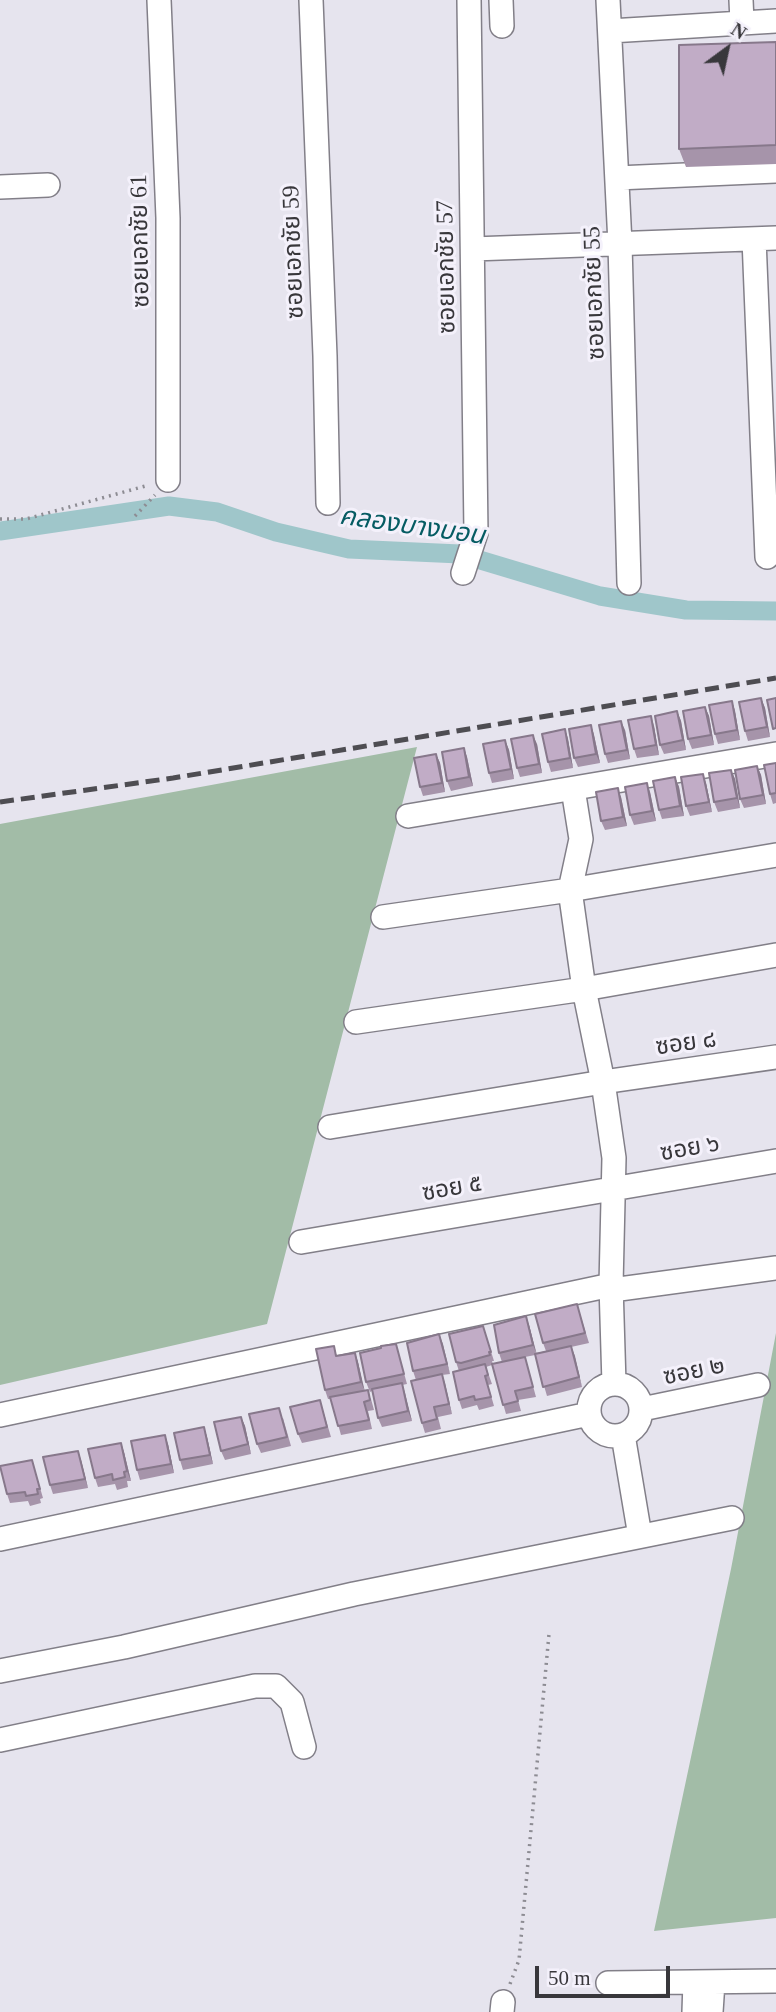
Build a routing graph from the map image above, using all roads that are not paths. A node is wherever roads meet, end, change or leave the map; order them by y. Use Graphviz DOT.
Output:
graph roads {
  1 [pos="159,0"];
  2 [pos="311,0"];
  3 [pos="469,0"];
  4 [pos="501,0"];
  5 [pos="608,0"];
  6 [pos="741,11"];
  7 [pos="776,21"];
  8 [pos="502,26"];
  9 [pos="610,31"];
  10 [pos="776,171"];
  11 [pos="617,178"];
  12 [pos="48,185"];
  13 [pos="0,187"];
  14 [pos="765,239"];
  15 [pos="620,244"];
  16 [pos="473,249"];
  17 [pos="168,480"];
  18 [pos="328,503"];
  19 [pos="767,557"];
  20 [pos="463,573"];
  21 [pos="629,583"];
  22 [pos="776,754"];
  23 [pos="573,789"];
  24 [pos="408,816"];
  25 [pos="776,855"];
  26 [pos="570,890"];
  27 [pos="383,917"];
  28 [pos="776,955"];
  29 [pos="584,989"];
  30 [pos="356,1022"];
  31 [pos="776,1057"];
  32 [pos="603,1082"];
  33 [pos="330,1127"];
  34 [pos="776,1161"];
  35 [pos="612,1189"];
  36 [pos="300,1242"];
  37 [pos="776,1268"];
  38 [pos="612,1287"];
  39 [pos="614,1384"];
  40 [pos="758,1385"];
  41 [pos="642,1409"];
  42 [pos="589,1414"];
  43 [pos="0,1415"];
  44 [pos="623,1436"];
  45 [pos="732,1518"];
  46 [pos="640,1536"];
  47 [pos="0,1539"];
  48 [pos="0,1671"];
  49 [pos="0,1740"];
  50 [pos="304,1747"];
  51 [pos="704,1982"];
  52 [pos="776,1982"];
  53 [pos="608,1983"];
  54 [pos="694,2012"];
  55 [pos="712,2012"];
  1 -- 17 [label="street, ซอยเอกชัย 61"];
  2 -- 18 [label="street, ซอยเอกชัย 59"];
  3 -- 16 [label="street, ซอยเอกชัย 57"];
  4 -- 8 [label="street"];
  5 -- 9 [label="street, ซอยเอกชัย 55"];
  6 -- 7 [label="street"];
  6 -- 9 [label="street"];
  9 -- 11 [label="street, ซอยเอกชัย 55"];
  10 -- 11 [label="street"];
  11 -- 15 [label="street, ซอยเอกชัย 55"];
  12 -- 13 [label="street"];
  14 -- 15 [label="street"];
  14 -- 19 [label="street"];
  15 -- 16 [label="street"];
  15 -- 21 [label="street, ซอยเอกชัย 55"];
  16 -- 20 [label="street, ซอยเอกชัย 57"];
  22 -- 23 [label="street"];
  23 -- 24 [label="street"];
  23 -- 26 [label="street"];
  25 -- 26 [label="street"];
  26 -- 27 [label="street"];
  26 -- 29 [label="street"];
  28 -- 29 [label="street"];
  29 -- 30 [label="street"];
  29 -- 32 [label="street"];
  31 -- 32 [label="street, ซอย ๘"];
  32 -- 33 [label="street, ซอย ๘"];
  32 -- 35 [label="street"];
  34 -- 35 [label="street, ซอย ๖"];
  35 -- 36 [label="street, ซอย ๕"];
  35 -- 38 [label="street"];
  37 -- 38 [label="street"];
  38 -- 39 [label="street"];
  38 -- 43 [label="street"];
  39 -- 41 [label="street"];
  39 -- 42 [label="street"];
  40 -- 41 [label="street, ซอย ๒"];
  41 -- 44 [label="street"];
  42 -- 44 [label="street"];
  42 -- 47 [label="street"];
  44 -- 46 [label="street"];
  45 -- 46 [label="street"];
  46 -- 48 [label="street"];
  49 -- 50 [label="street"];
  51 -- 52 [label="street"];
  51 -- 53 [label="street"];
  51 -- 54 [label="street"];
  51 -- 55 [label="street"];
}
